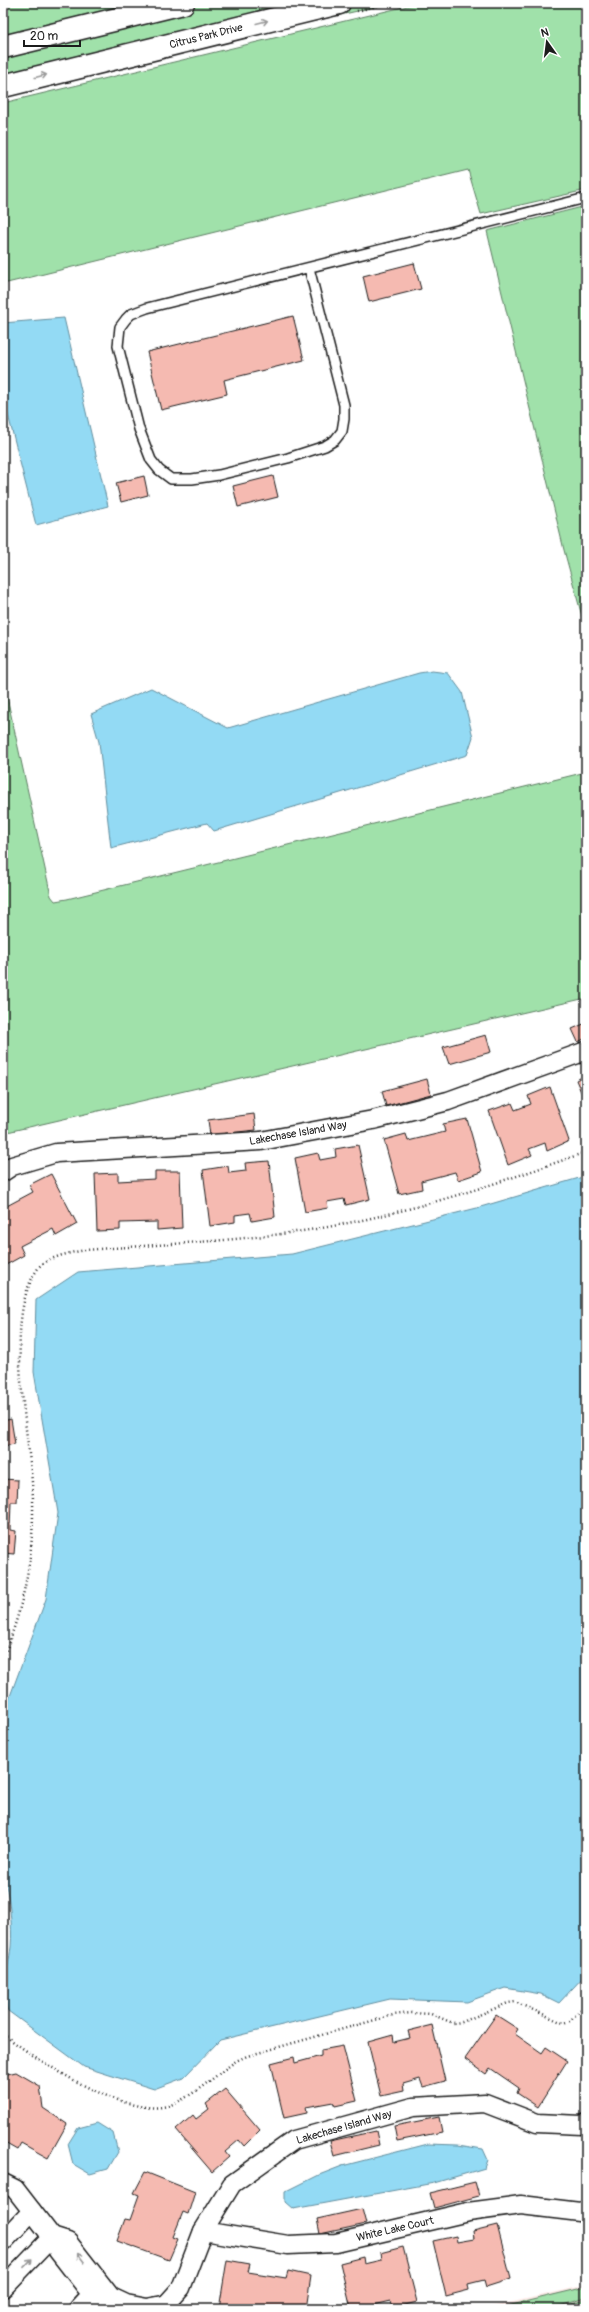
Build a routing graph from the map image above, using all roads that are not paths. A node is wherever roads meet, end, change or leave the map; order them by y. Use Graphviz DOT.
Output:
graph roads {
  1 [pos="183,3"];
  2 [pos="339,3"];
  3 [pos="3,47"];
  4 [pos="3,86"];
  5 [pos="586,198"];
  6 [pos="309,268"];
  7 [pos="586,1051"];
  8 [pos="3,1172"];
  9 [pos="585,2129"];
  10 [pos="3,2183"];
  11 [pos="586,2210"];
  12 [pos="32,2212"];
  13 [pos="203,2231"];
  14 [pos="52,2237"];
  15 [pos="3,2242"];
  16 [pos="3,2288"];
  17 [pos="97,2292"];
  18 [pos="163,2307"];
  19 [pos="78,2309"];
  20 [pos="103,2309"];
  1 -- 3 [label="street"];
  4 -- 2 [label="street, Citrus Park Drive, one-way"];
  5 -- 6 [label="lane"];
  6 -- 6 [label="lane"];
  7 -- 8 [label="street, Lakechase Island Way"];
  9 -- 13 [label="street, Lakechase Island Way"];
  10 -- 12 [label="street"];
  11 -- 13 [label="street, White Lake Court"];
  12 -- 14 [label="street"];
  12 -- 15 [label="street"];
  13 -- 18 [label="street, Lakechase Island Way"];
  16 -- 14 [label="street, one-way"];
  14 -- 17 [label="street"];
  17 -- 18 [label="street, Lakechase Island Way"];
  17 -- 19 [label="street"];
  17 -- 20 [label="street"];
}
